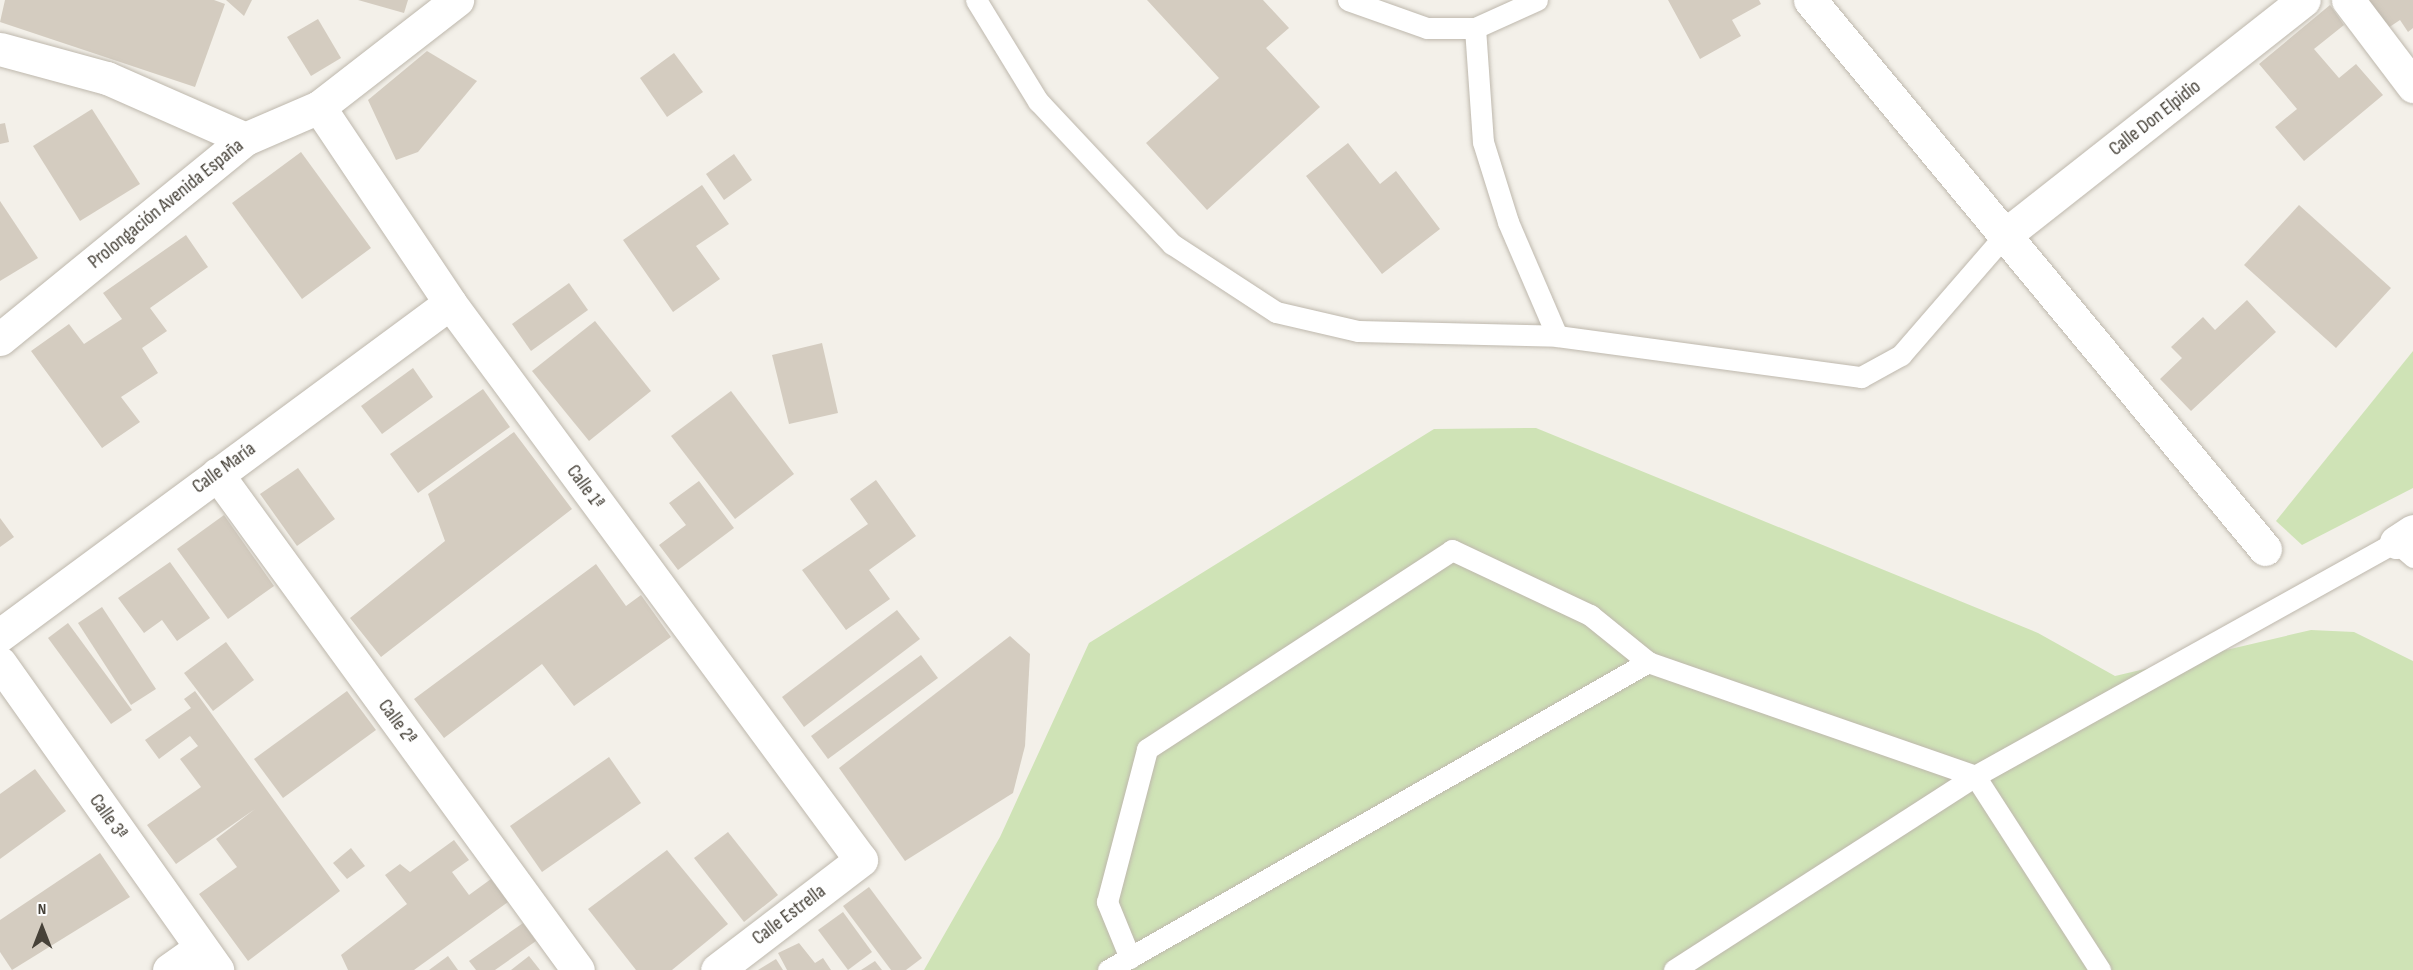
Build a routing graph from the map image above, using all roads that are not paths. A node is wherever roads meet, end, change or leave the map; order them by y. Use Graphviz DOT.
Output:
graph roads {
  1 [pos="457,0"];
  2 [pos="976,0"];
  3 [pos="1348,0"];
  4 [pos="1537,0"];
  5 [pos="1810,0"];
  6 [pos="2304,0"];
  7 [pos="2348,0"];
  8 [pos="1475,28"];
  9 [pos="0,49"];
  10 [pos="2413,86"];
  11 [pos="319,107"];
  12 [pos="245,139"];
  13 [pos="2005,235"];
  14 [pos="450,303"];
  15 [pos="1557,336"];
  16 [pos="0,339"];
  17 [pos="217,474"];
  18 [pos="2407,543"];
  19 [pos="2265,549"];
  20 [pos="0,635"];
  21 [pos="1648,662"];
  22 [pos="0,663"];
  23 [pos="1975,776"];
  24 [pos="861,860"];
  25 [pos="1130,958"];
  26 [pos="209,959"];
  27 [pos="169,970"];
  28 [pos="578,970"];
  29 [pos="717,970"];
  30 [pos="1108,970"];
  31 [pos="1674,970"];
  32 [pos="2100,970"];
  1 -- 11 [label="street, Prolongación Avenida España"];
  2 -- 15 [label="lane"];
  3 -- 8 [label="lane"];
  4 -- 8 [label="lane"];
  5 -- 13 [label="street"];
  6 -- 13 [label="street, Calle Don Elpidio"];
  7 -- 10 [label="street"];
  8 -- 15 [label="lane"];
  9 -- 12 [label="street"];
  11 -- 12 [label="street, Prolongación Avenida España"];
  11 -- 14 [label="street, Calle 1ª"];
  12 -- 16 [label="street, Prolongación Avenida España"];
  13 -- 15 [label="lane"];
  13 -- 19 [label="street"];
  14 -- 17 [label="street, Calle María"];
  14 -- 24 [label="street, Calle 1ª"];
  17 -- 20 [label="street, Calle María"];
  17 -- 28 [label="street, Calle 2ª"];
  18 -- 23 [label="lane"];
  21 -- 23 [label="lane"];
  21 -- 25 [label="lane"];
  21 -- 25 [label="lane"];
  22 -- 26 [label="street, Calle 3ª"];
  23 -- 31 [label="lane"];
  23 -- 32 [label="lane"];
  24 -- 29 [label="street, Calle Estrella"];
  25 -- 30 [label="lane"];
  26 -- 27 [label="street"];
}
